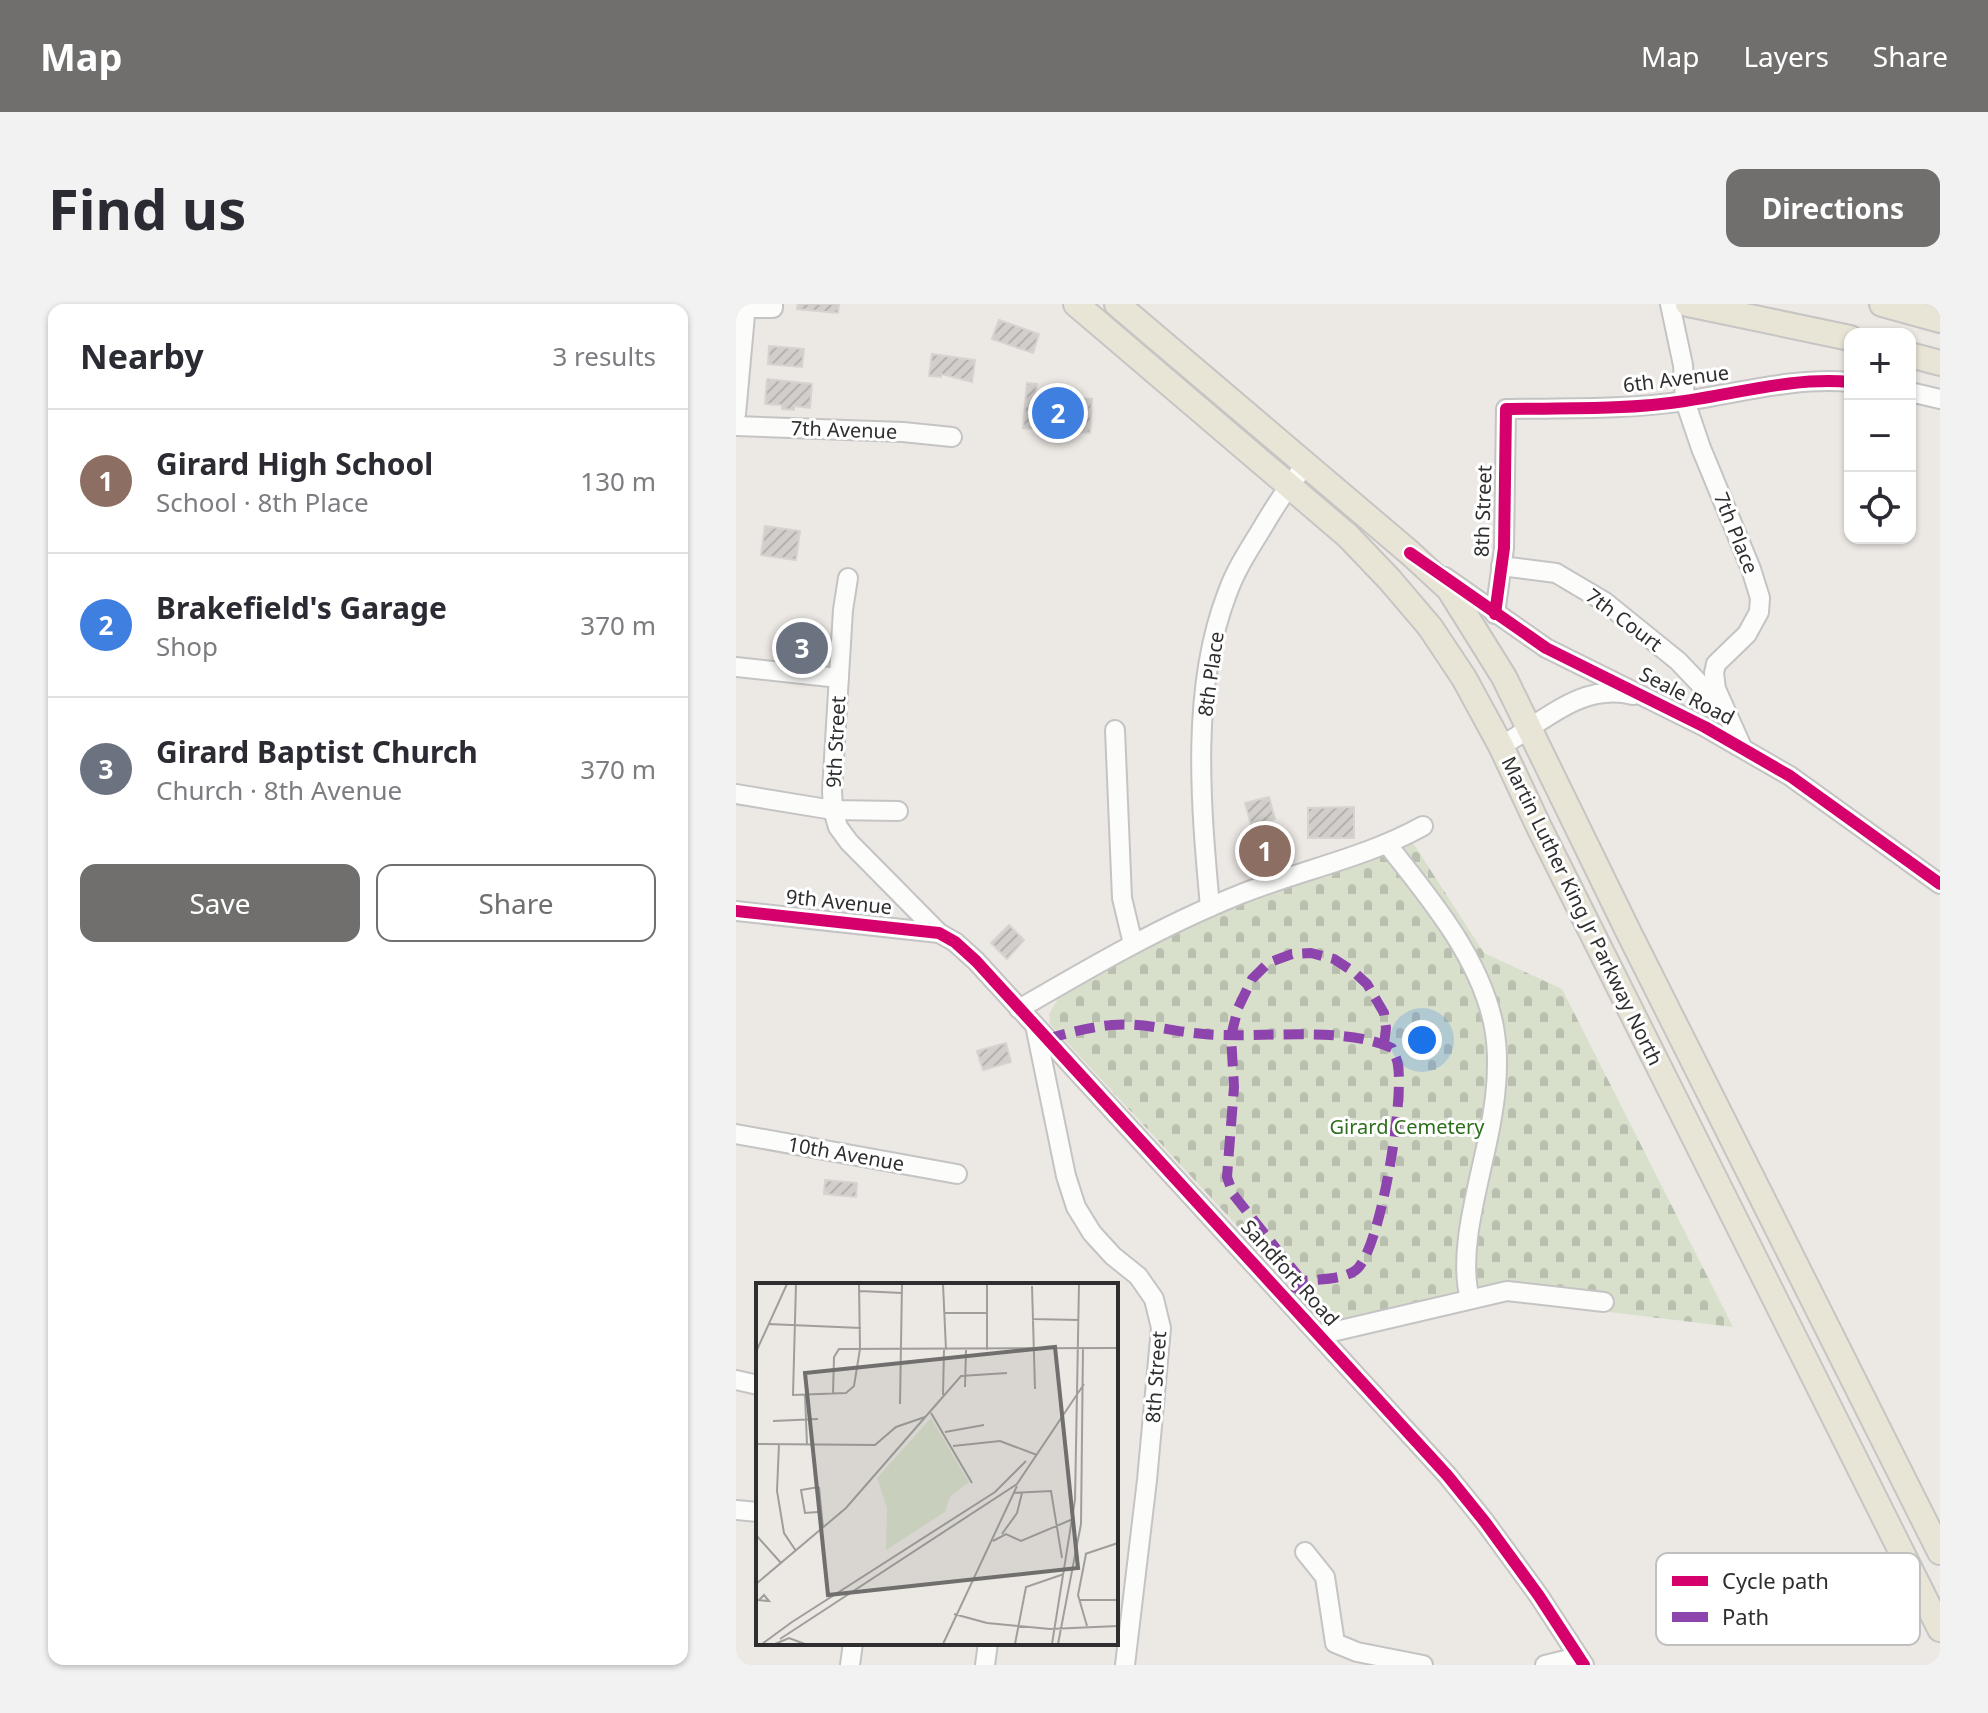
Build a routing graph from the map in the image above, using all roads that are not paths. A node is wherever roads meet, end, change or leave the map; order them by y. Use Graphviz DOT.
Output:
graph roads {
  1 [pos="773,304"];
  2 [pos="1076,304"];
  3 [pos="1117,304"];
  4 [pos="1141,304"];
  5 [pos="1670,304"];
  6 [pos="1688,304"];
  7 [pos="1882,304"];
  8 [pos="746,306"];
  9 [pos="1940,320"];
  10 [pos="1844,337"];
  11 [pos="1160,341"];
  12 [pos="1916,357"];
  13 [pos="1940,363"];
  14 [pos="1149,367"];
  15 [pos="1844,382"];
  16 [pos="1916,393"];
  17 [pos="1940,399"];
  18 [pos="1685,401"];
  19 [pos="1506,409"];
  20 [pos="736,414"];
  21 [pos="736,426"];
  22 [pos="952,437"];
  23 [pos="1306,465"];
  24 [pos="1287,486"];
  25 [pos="1410,553"];
  26 [pos="1501,566"];
  27 [pos="848,578"];
  28 [pos="1495,614"];
  29 [pos="736,667"];
  30 [pos="839,678"];
  31 [pos="1655,701"];
  32 [pos="1726,712"];
  33 [pos="1115,730"];
  34 [pos="1529,730"];
  35 [pos="1501,746"];
  36 [pos="1742,747"];
  37 [pos="736,794"];
  38 [pos="833,810"];
  39 [pos="898,811"];
  40 [pos="1423,826"];
  41 [pos="1387,844"];
  42 [pos="1940,884"];
  43 [pos="1210,907"];
  44 [pos="736,911"];
  45 [pos="939,933"];
  46 [pos="1133,944"];
  47 [pos="1019,1009"];
  48 [pos="1036,1027"];
  49 [pos="736,1134"];
  50 [pos="957,1174"];
  51 [pos="1470,1299"];
  52 [pos="1604,1302"];
  53 [pos="1319,1335"];
  54 [pos="736,1380"];
  55 [pos="756,1385"];
  56 [pos="736,1510"];
  57 [pos="756,1512"];
  58 [pos="1305,1552"];
  59 [pos="1940,1552"];
  60 [pos="1902,1553"];
  61 [pos="1920,1589"];
  62 [pos="1940,1629"];
  63 [pos="853,1645"];
  64 [pos="988,1645"];
  65 [pos="1356,1659"];
  66 [pos="1581,1661"];
  67 [pos="850,1665"];
  68 [pos="985,1665"];
  69 [pos="1125,1665"];
  70 [pos="1423,1665"];
  71 [pos="1545,1665"];
  1 -- 8 [label="street"];
  2 -- 14 [label="main road, Martin Luther King Jr Parkway North"];
  3 -- 11 [label="main road, Martin Luther King Jr Parkway North"];
  4 -- 11 [label="main road"];
  5 -- 18 [label="street, 7th Place"];
  6 -- 10 [label="main road"];
  7 -- 9 [label="main road"];
  8 -- 20 [label="street"];
  11 -- 14 [label="main road"];
  11 -- 23 [label="main road, Martin Luther King Jr Parkway North"];
  12 -- 13 [label="main road"];
  14 -- 24 [label="main road, Martin Luther King Jr Parkway North"];
  15 -- 18 [label="street, 6th Avenue"];
  16 -- 17 [label="street"];
  18 -- 19 [label="street, 6th Avenue"];
  18 -- 32 [label="street, 7th Place"];
  19 -- 26 [label="street, 8th Street"];
  21 -- 22 [label="street, 7th Avenue"];
  23 -- 24 [label="street, 8th Place"];
  23 -- 25 [label="main road, Martin Luther King Jr Parkway North"];
  24 -- 35 [label="main road, Martin Luther King Jr Parkway North"];
  24 -- 43 [label="street, 8th Place"];
  25 -- 28 [label="street, Seale Road"];
  25 -- 34 [label="main road, Martin Luther King Jr Parkway North"];
  26 -- 28 [label="street, 8th Street"];
  26 -- 32 [label="street, 7th Court"];
  27 -- 30 [label="street, 9th Street"];
  28 -- 31 [label="street, Seale Road"];
  29 -- 30 [label="street"];
  30 -- 38 [label="street, 9th Street"];
  31 -- 34 [label="street, Seale Road"];
  31 -- 36 [label="street, Seale Road"];
  32 -- 36 [label="street, 7th Place"];
  33 -- 46 [label="street"];
  34 -- 35 [label="street, Seale Road"];
  34 -- 59 [label="main road, Martin Luther King Jr Parkway North"];
  35 -- 60 [label="main road, Martin Luther King Jr Parkway North"];
  36 -- 42 [label="street, Seale Road"];
  37 -- 38 [label="street"];
  38 -- 39 [label="street"];
  38 -- 45 [label="street, 9th Avenue"];
  40 -- 41 [label="street"];
  41 -- 43 [label="street"];
  41 -- 51 [label="street"];
  43 -- 46 [label="street"];
  44 -- 45 [label="street, 9th Avenue"];
  45 -- 47 [label="street, Sandfort Road"];
  46 -- 47 [label="street"];
  47 -- 48 [label="street, Sandfort Road"];
  48 -- 53 [label="street, Sandfort Road"];
  48 -- 69 [label="street, 8th Street"];
  49 -- 50 [label="street, 10th Avenue"];
  51 -- 52 [label="street"];
  51 -- 53 [label="street"];
  53 -- 66 [label="street, Sandfort Road"];
  54 -- 55 [label="street"];
  56 -- 57 [label="street"];
  58 -- 65 [label="street"];
  61 -- 62 [label="main road, Martin Luther King Jr Parkway North"];
  63 -- 67 [label="street"];
  64 -- 68 [label="street"];
  65 -- 70 [label="street"];
  66 -- 71 [label="street"];
}
